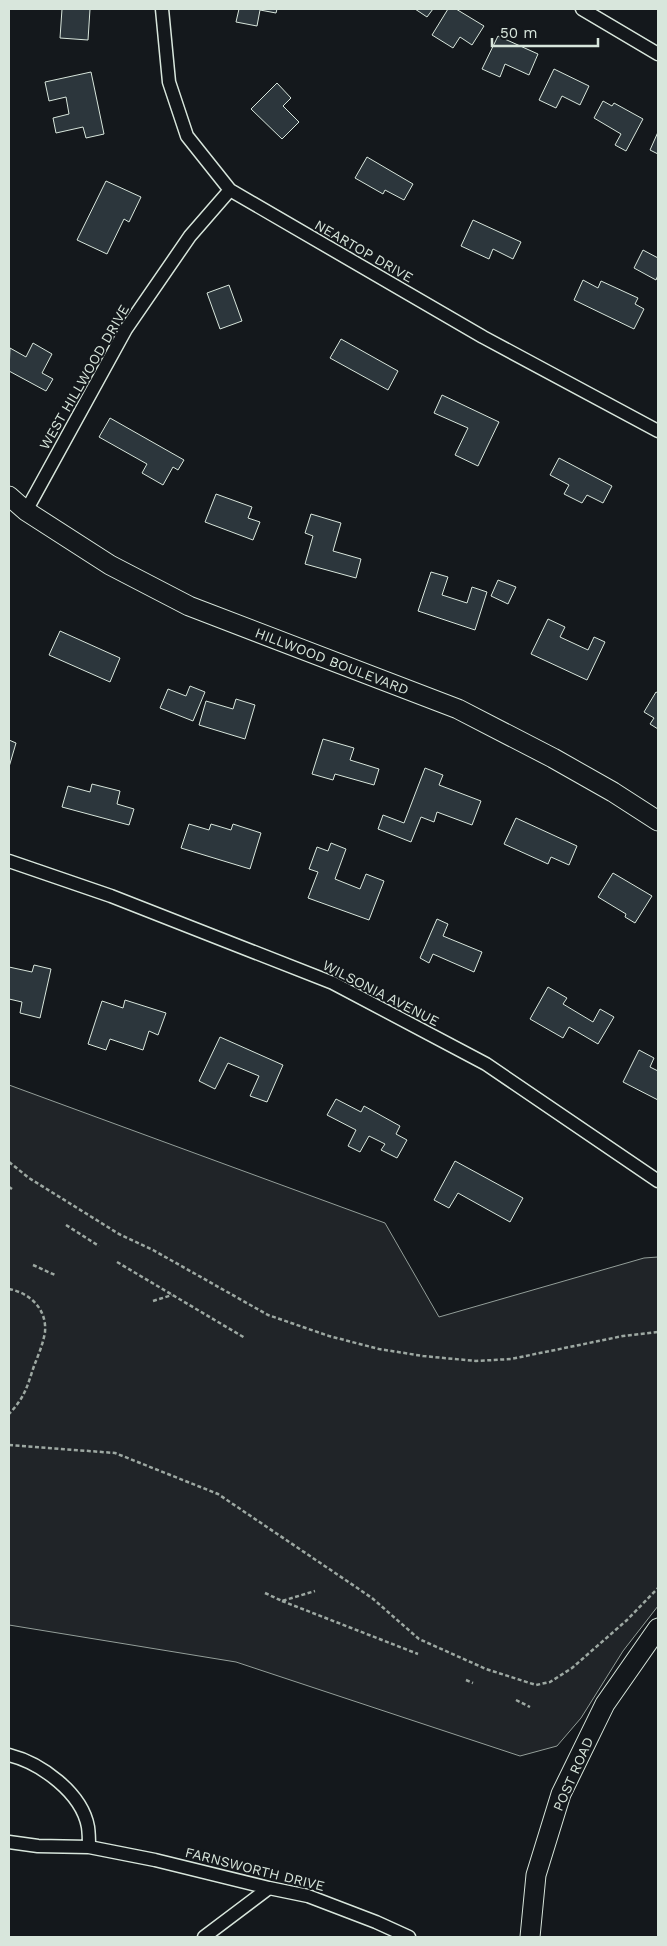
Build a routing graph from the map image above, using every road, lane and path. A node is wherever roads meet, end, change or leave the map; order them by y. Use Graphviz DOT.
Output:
graph roads {
  1 [pos="162,9"];
  2 [pos="582,9"];
  3 [pos="658,54"];
  4 [pos="230,190"];
  5 [pos="658,431"];
  6 [pos="9,496"];
  7 [pos="17,507"];
  8 [pos="658,821"];
  9 [pos="9,861"];
  10 [pos="9,1162"];
  11 [pos="658,1181"];
  12 [pos="66,1225"];
  13 [pos="99,1246"];
  14 [pos="117,1262"];
  15 [pos="33,1265"];
  16 [pos="55,1275"];
  17 [pos="9,1289"];
  18 [pos="172,1295"];
  19 [pos="153,1301"];
  20 [pos="658,1332"];
  21 [pos="246,1338"];
  22 [pos="9,1414"];
  23 [pos="9,1445"];
  24 [pos="658,1588"];
  25 [pos="315,1591"];
  26 [pos="265,1593"];
  27 [pos="282,1601"];
  28 [pos="658,1628"];
  29 [pos="418,1654"];
  30 [pos="466,1680"];
  31 [pos="473,1682"];
  32 [pos="516,1700"];
  33 [pos="530,1707"];
  34 [pos="9,1755"];
  35 [pos="9,1842"];
  36 [pos="89,1847"];
  37 [pos="269,1888"];
  38 [pos="204,1937"];
  39 [pos="407,1937"];
  40 [pos="530,1937"];
  1 -- 4 [label="street, NEARTOP DRIVE"];
  2 -- 3 [label="street"];
  4 -- 5 [label="street, NEARTOP DRIVE"];
  4 -- 7 [label="street, WEST HILLWOOD DRIVE"];
  6 -- 7 [label="street, HILLWOOD BOULEVARD"];
  7 -- 8 [label="street, HILLWOOD BOULEVARD"];
  9 -- 11 [label="street, WILSONIA AVENUE"];
  10 -- 20 [label="path"];
  12 -- 13 [label="path"];
  14 -- 18 [label="path"];
  15 -- 16 [label="path"];
  17 -- 22 [label="path"];
  18 -- 19 [label="path"];
  18 -- 21 [label="path"];
  23 -- 24 [label="path"];
  25 -- 27 [label="path"];
  26 -- 27 [label="path"];
  27 -- 29 [label="path"];
  28 -- 40 [label="street, POST ROAD"];
  30 -- 31 [label="path"];
  32 -- 33 [label="path"];
  34 -- 36 [label="street"];
  35 -- 36 [label="street, FARNSWORTH DRIVE"];
  36 -- 37 [label="street, FARNSWORTH DRIVE"];
  37 -- 38 [label="street"];
  37 -- 39 [label="street, FARNSWORTH DRIVE"];
}
